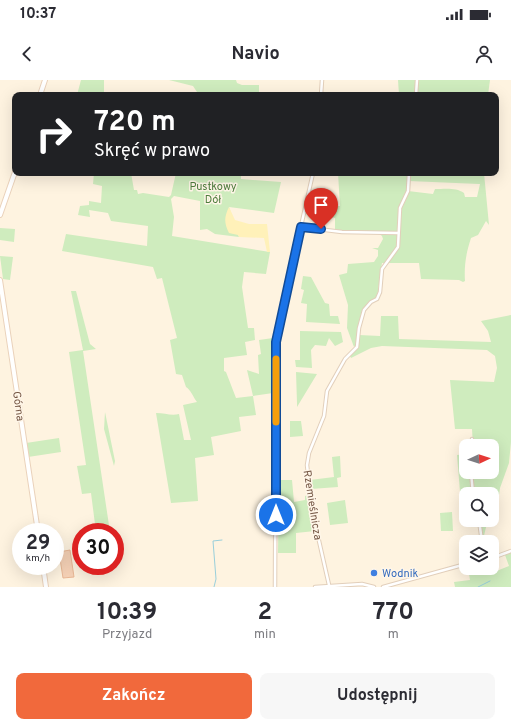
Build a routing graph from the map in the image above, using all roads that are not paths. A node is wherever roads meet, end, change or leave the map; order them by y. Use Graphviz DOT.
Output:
graph roads {
  1 [pos="45,80"];
  2 [pos="322,80"];
  3 [pos="417,80"];
  4 [pos="41,92"];
  5 [pos="321,92"];
  6 [pos="416,92"];
  7 [pos="14,176"];
  8 [pos="312,176"];
  9 [pos="409,176"];
  10 [pos="0,215"];
  11 [pos="301,227"];
  12 [pos="398,233"];
  13 [pos="0,280"];
  14 [pos="6,316"];
  15 [pos="0,317"];
  16 [pos="37,523"];
  17 [pos="511,551"];
  18 [pos="499,555"];
  19 [pos="459,566"];
  20 [pos="44,575"];
  21 [pos="329,585"];
  22 [pos="335,586"];
  23 [pos="46,587"];
  24 [pos="275,587"];
  25 [pos="315,587"];
  26 [pos="374,587"];
  27 [pos="383,587"];
  1 -- 4 [label="street"];
  2 -- 5 [label="street"];
  3 -- 6 [label="street"];
  7 -- 10 [label="street"];
  8 -- 11 [label="street"];
  9 -- 12 [label="street"];
  11 -- 12 [label="street"];
  11 -- 24 [label="street"];
  12 -- 21 [label="street, Rzemieślnicza"];
  13 -- 14 [label="street, Górna"];
  14 -- 15 [label="street"];
  14 -- 16 [label="street, Górna"];
  17 -- 18 [label="street"];
  19 -- 27 [label="street"];
  20 -- 23 [label="street"];
  21 -- 22 [label="street"];
  21 -- 25 [label="street"];
  22 -- 26 [label="street"];
}
